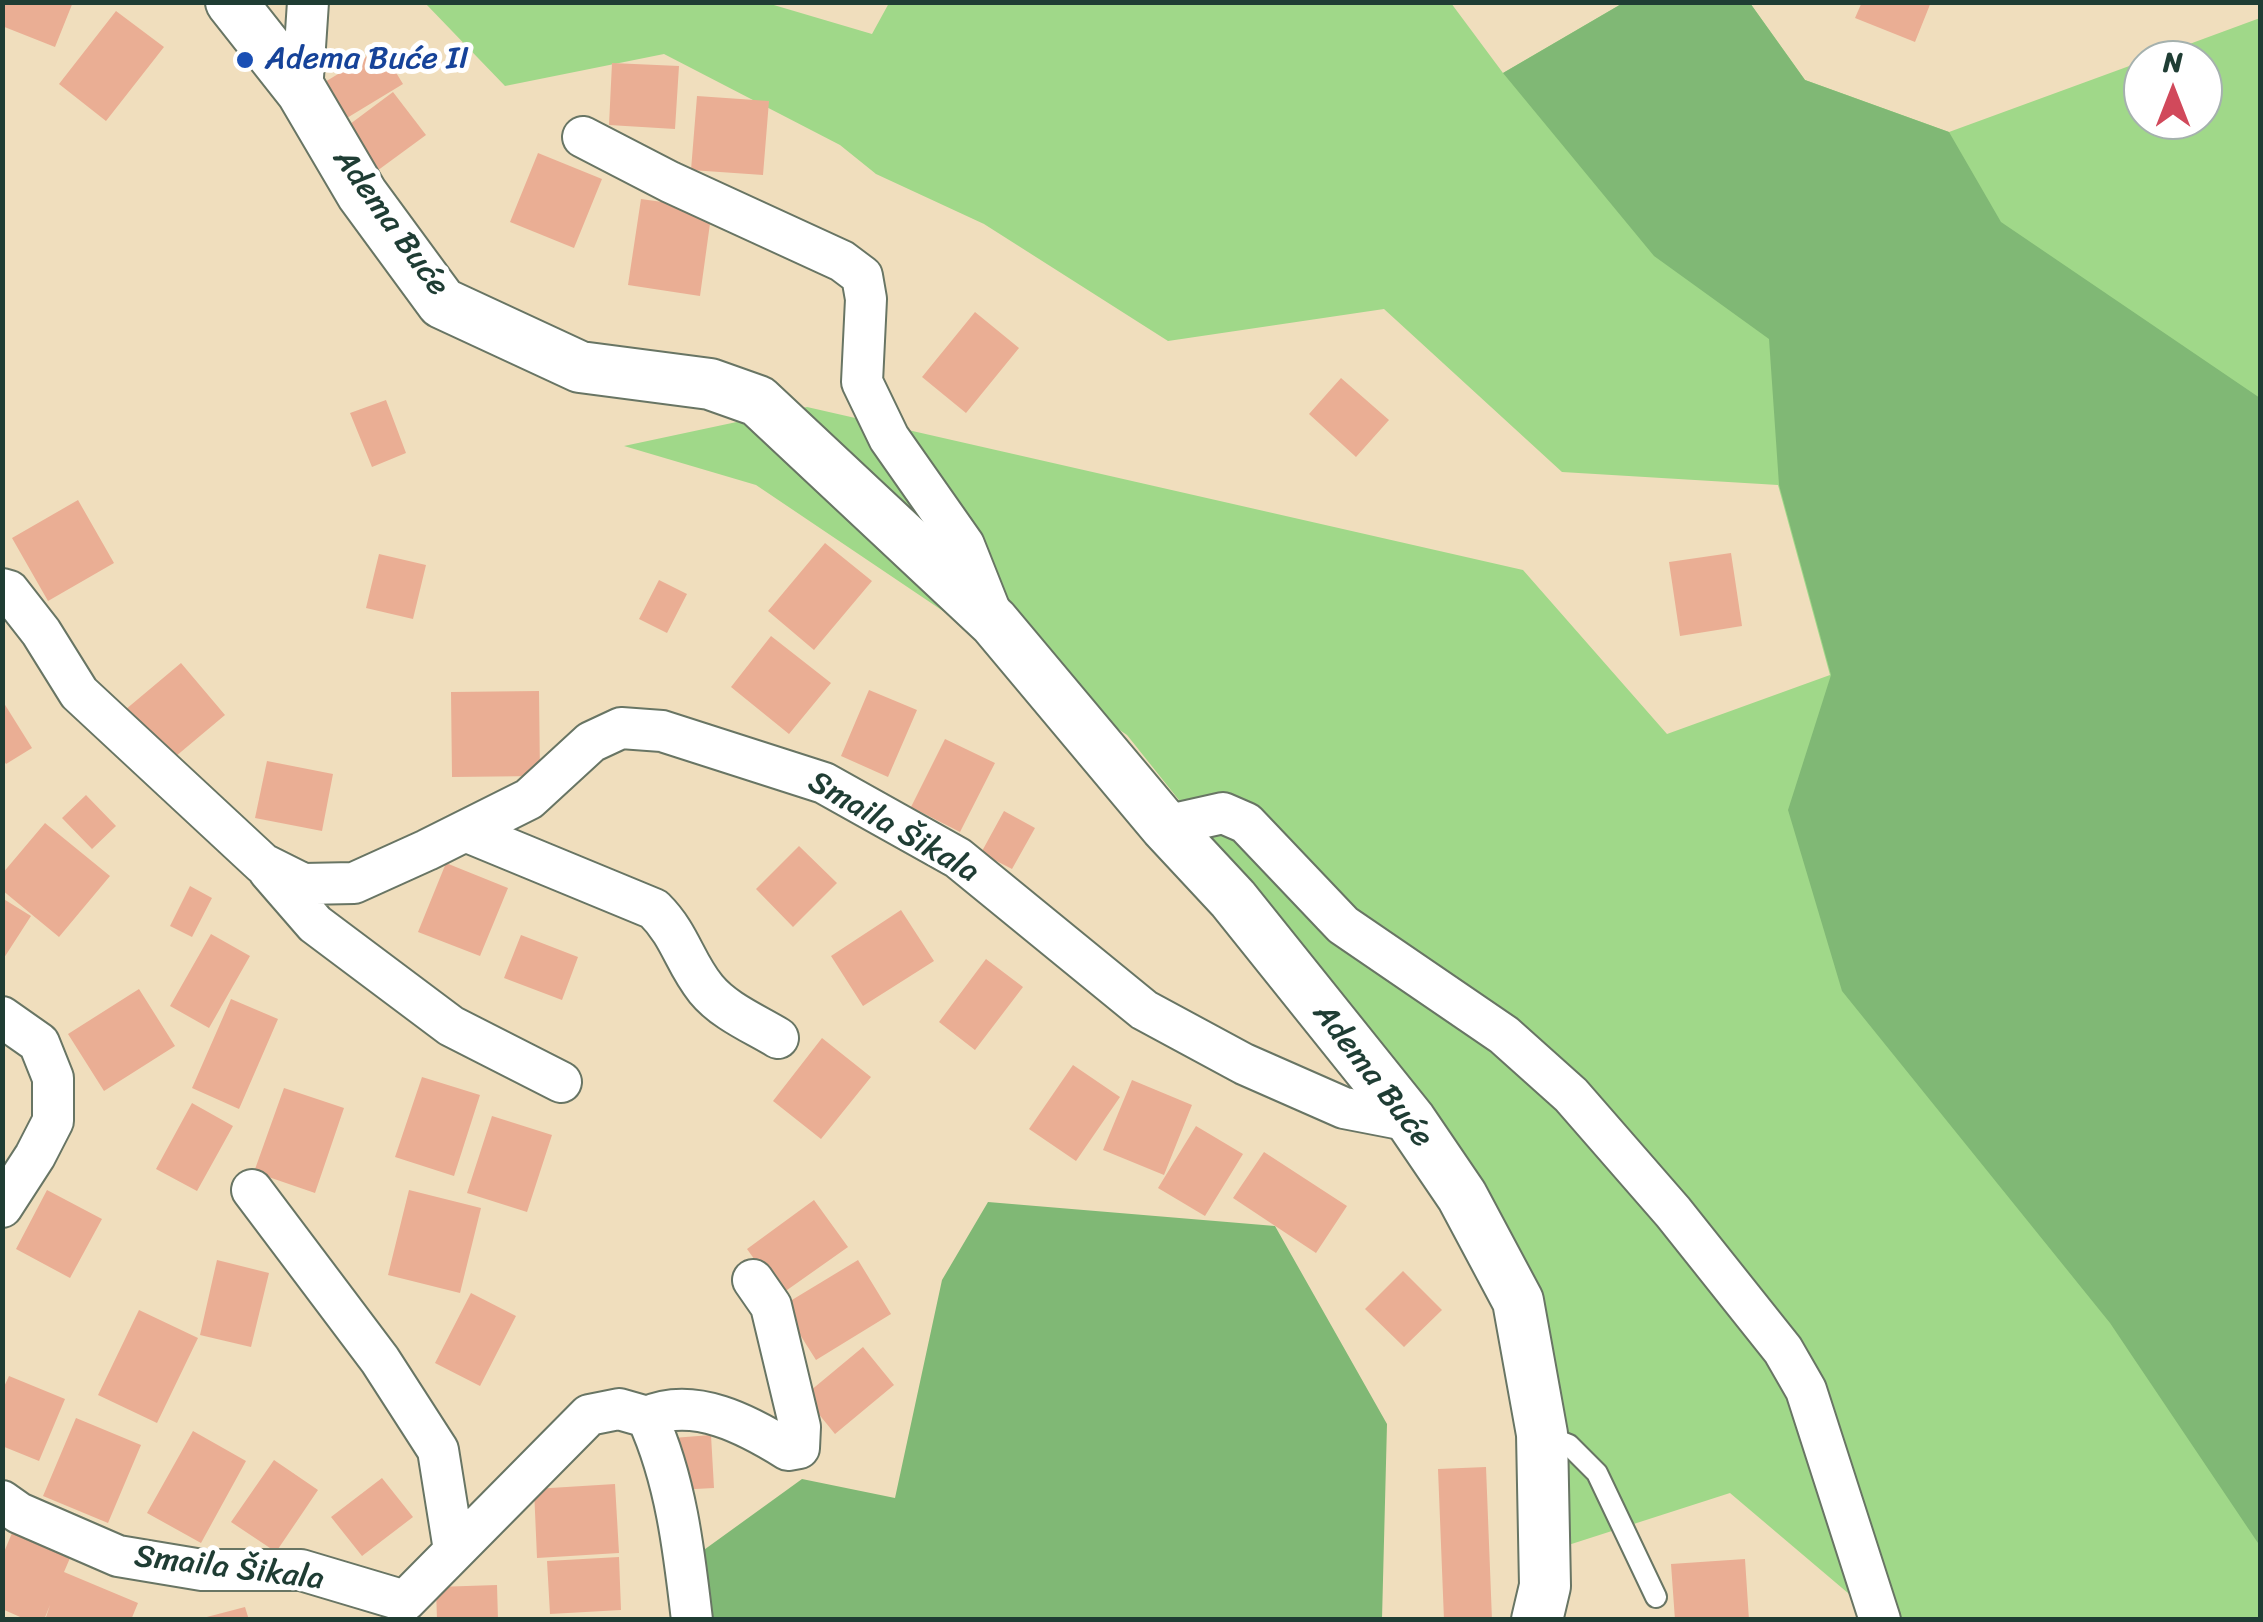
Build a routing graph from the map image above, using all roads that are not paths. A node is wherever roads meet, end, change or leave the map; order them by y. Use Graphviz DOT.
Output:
graph roads {
  1 [pos="232,2"];
  2 [pos="308,2"];
  3 [pos="302,92"];
  4 [pos="583,137"];
  5 [pos="2,589"];
  6 [pos="994,622"];
  7 [pos="1165,826"];
  8 [pos="465,831"];
  9 [pos="263,864"];
  10 [pos="2,1017"];
  11 [pos="778,1038"];
  12 [pos="561,1082"];
  13 [pos="1410,1120"];
  14 [pos="252,1190"];
  15 [pos="2,1207"];
  16 [pos="753,1280"];
  17 [pos="647,1417"];
  18 [pos="1542,1434"];
  19 [pos="2,1501"];
  20 [pos="454,1550"];
  21 [pos="1656,1597"];
  22 [pos="409,1610"];
  23 [pos="692,1620"];
  24 [pos="1537,1620"];
  25 [pos="1880,1620"];
  1 -- 3 [label="street, Adema Buće"];
  2 -- 3 [label="street"];
  3 -- 6 [label="street, Adema Buće"];
  4 -- 6 [label="street, Adema Buće"];
  5 -- 9 [label="street, Smaila Šikala"];
  6 -- 7 [label="street, Adema Buće"];
  7 -- 13 [label="street, Adema Buće"];
  7 -- 25 [label="street"];
  8 -- 9 [label="street, Smaila Šikala"];
  8 -- 11 [label="street"];
  8 -- 13 [label="street, Smaila Šikala"];
  9 -- 12 [label="street"];
  10 -- 15 [label="street"];
  13 -- 18 [label="street, Adema Buće"];
  14 -- 20 [label="street"];
  16 -- 17 [label="street, Smaila Šikala"];
  17 -- 20 [label="street, Smaila Šikala"];
  17 -- 23 [label="street"];
  18 -- 21 [label="lane"];
  18 -- 24 [label="street, Adema Buće"];
  19 -- 22 [label="street, Smaila Šikala"];
  20 -- 22 [label="street, Smaila Šikala"];
}
